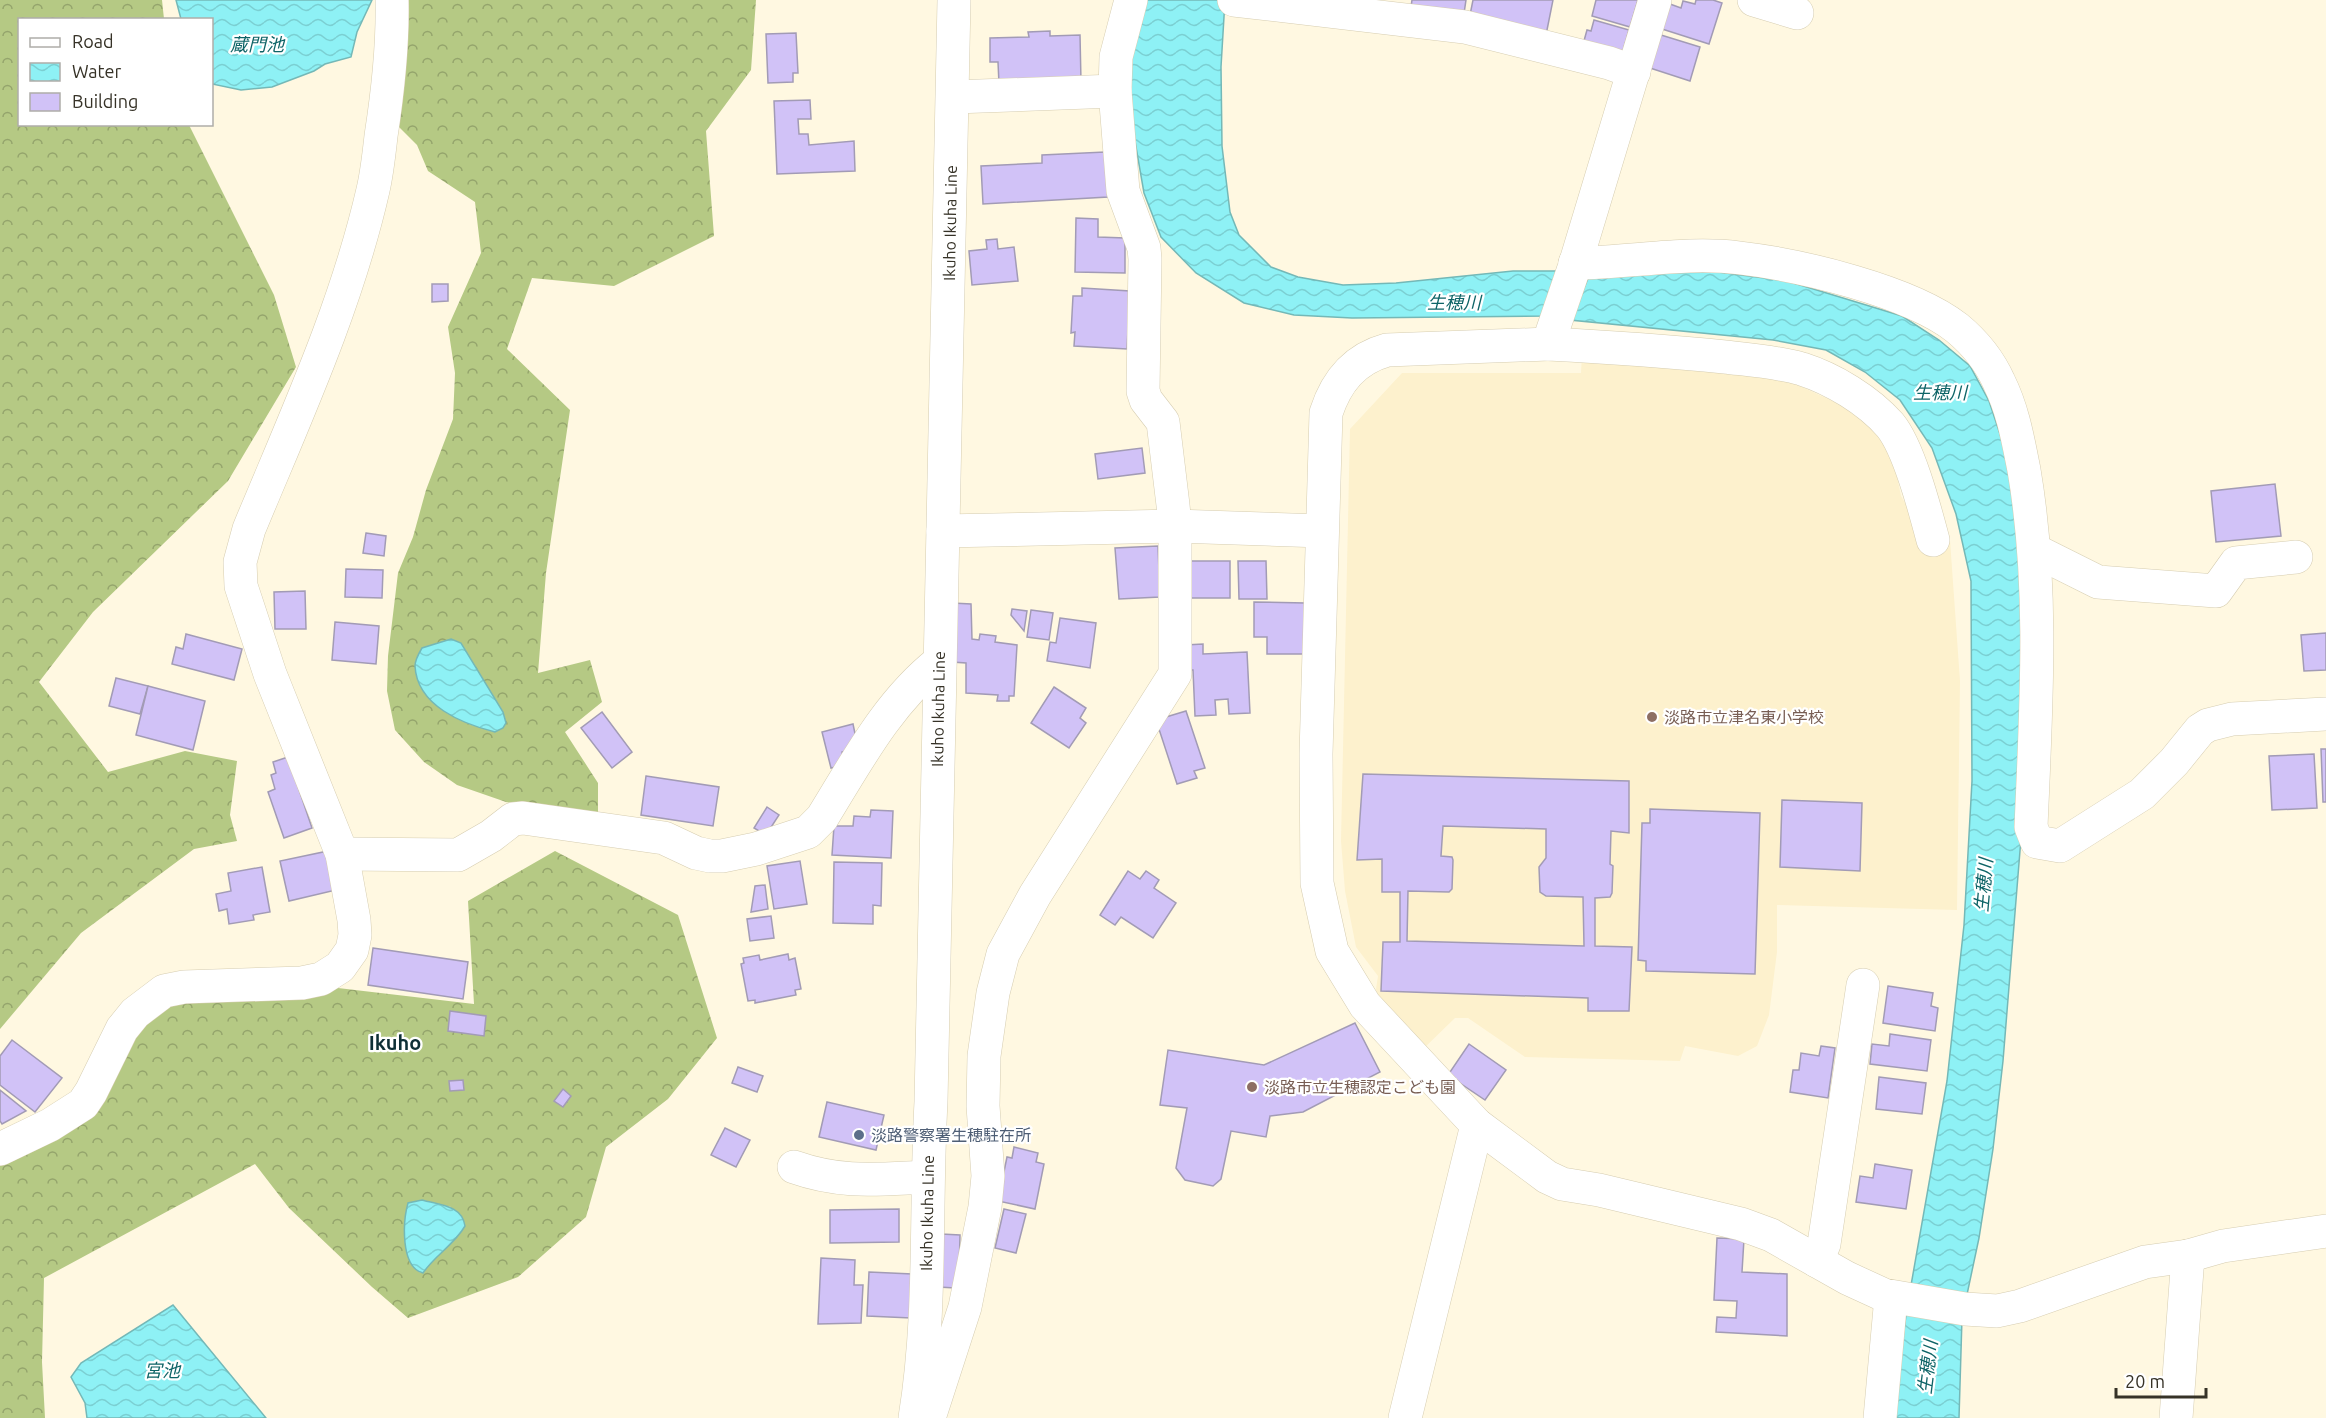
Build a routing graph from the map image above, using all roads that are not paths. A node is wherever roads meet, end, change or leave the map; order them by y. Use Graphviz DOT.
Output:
graph roads {
  1 [pos="393,0"];
  2 [pos="954,0"];
  3 [pos="1131,0"];
  4 [pos="1234,0"];
  5 [pos="1655,0"];
  6 [pos="1754,0"];
  7 [pos="1797,13"];
  8 [pos="1634,72"];
  9 [pos="1115,91"];
  10 [pos="954,96"];
  11 [pos="1575,265"];
  12 [pos="1551,334"];
  13 [pos="1175,526"];
  14 [pos="943,531"];
  15 [pos="1322,531"];
  16 [pos="1933,540"];
  17 [pos="2034,550"];
  18 [pos="2296,557"];
  19 [pos="939,662"];
  20 [pos="2326,714"];
  21 [pos="342,854"];
  22 [pos="1863,985"];
  23 [pos="1477,1125"];
  24 [pos="0,1149"];
  25 [pos="794,1167"];
  26 [pos="927,1177"];
  27 [pos="2326,1231"];
  28 [pos="2188,1256"];
  29 [pos="1817,1261"];
  30 [pos="1899,1298"];
  31 [pos="915,1418"];
  32 [pos="929,1418"];
  33 [pos="1405,1418"];
  34 [pos="1880,1418"];
  35 [pos="2176,1418"];
  1 -- 21 [label="street"];
  2 -- 10 [label="street, Ikuho Ikuha Line"];
  3 -- 9 [label="street"];
  4 -- 8 [label="street"];
  5 -- 8 [label="street"];
  6 -- 7 [label="street"];
  8 -- 11 [label="street"];
  9 -- 10 [label="street"];
  9 -- 13 [label="street"];
  10 -- 14 [label="street, Ikuho Ikuha Line"];
  11 -- 12 [label="street"];
  11 -- 17 [label="street"];
  12 -- 15 [label="street"];
  12 -- 16 [label="street"];
  13 -- 14 [label="street"];
  13 -- 15 [label="street"];
  13 -- 32 [label="street"];
  14 -- 19 [label="street, Ikuho Ikuha Line"];
  15 -- 23 [label="street"];
  17 -- 18 [label="street"];
  17 -- 20 [label="street"];
  19 -- 21 [label="street"];
  19 -- 26 [label="street, Ikuho Ikuha Line"];
  21 -- 24 [label="street"];
  22 -- 29 [label="street"];
  23 -- 29 [label="street"];
  23 -- 33 [label="street"];
  25 -- 26 [label="street"];
  26 -- 31 [label="street, Ikuho Ikuha Line"];
  27 -- 28 [label="street"];
  28 -- 30 [label="street"];
  28 -- 35 [label="street"];
  29 -- 30 [label="street"];
  30 -- 34 [label="street"];
}
